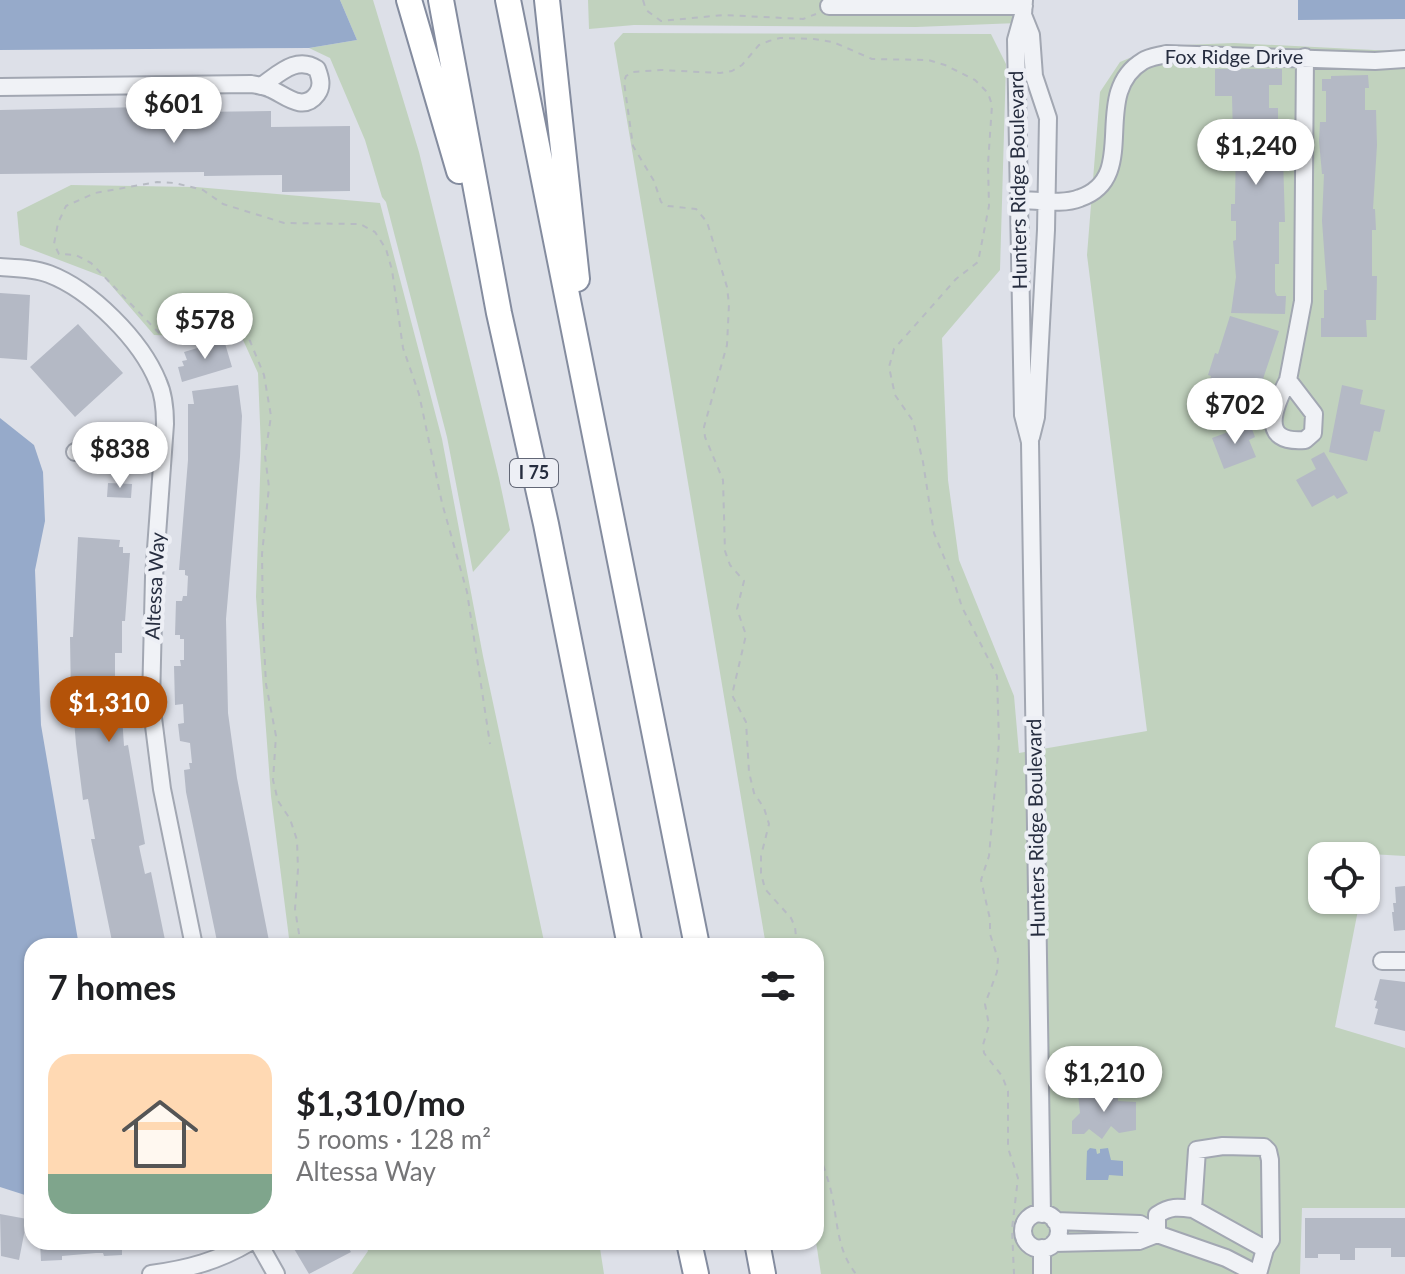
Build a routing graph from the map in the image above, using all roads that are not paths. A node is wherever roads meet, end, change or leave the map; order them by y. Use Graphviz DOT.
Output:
graph roads {
  1 [pos="409,0"];
  2 [pos="441,0"];
  3 [pos="508,0"];
  4 [pos="547,0"];
  5 [pos="825,7"];
  6 [pos="1024,7"];
  7 [pos="1305,57"];
  8 [pos="1405,59"];
  9 [pos="261,86"];
  10 [pos="0,87"];
  11 [pos="1019,200"];
  12 [pos="1047,200"];
  13 [pos="0,267"];
  14 [pos="499,313"];
  15 [pos="1288,380"];
  16 [pos="584,389"];
  17 [pos="1030,442"];
  18 [pos="75,452"];
  19 [pos="162,458"];
  20 [pos="192,938"];
  21 [pos="628,938"];
  22 [pos="695,938"];
  23 [pos="1382,961"];
  24 [pos="1405,961"];
  25 [pos="1193,1209"];
  26 [pos="1048,1217"];
  27 [pos="1157,1234"];
  28 [pos="1048,1246"];
  29 [pos="1265,1249"];
  30 [pos="240,1250"];
  31 [pos="262,1250"];
  32 [pos="691,1250"];
  33 [pos="758,1250"];
  34 [pos="219,1267"];
  35 [pos="151,1274"];
  36 [pos="276,1274"];
  37 [pos="696,1274"];
  38 [pos="763,1274"];
  39 [pos="1042,1274"];
  40 [pos="1258,1274"];
  1 -- 14 [label="highway"];
  2 -- 14 [label="highway, I 75"];
  3 -- 16 [label="highway"];
  4 -- 16 [label="highway"];
  5 -- 6 [label="street"];
  6 -- 11 [label="street, Hunters Ridge Boulevard"];
  6 -- 12 [label="street, Hunters Ridge Boulevard"];
  7 -- 8 [label="street, Fox Ridge Drive"];
  7 -- 12 [label="street, Fox Ridge Drive"];
  7 -- 15 [label="street"];
  9 -- 10 [label="street"];
  11 -- 12 [label="street, Fox Ridge Drive"];
  11 -- 17 [label="street, Hunters Ridge Boulevard"];
  12 -- 17 [label="street, Hunters Ridge Boulevard"];
  13 -- 19 [label="street, Altessa Way"];
  14 -- 21 [label="highway, I 75"];
  16 -- 22 [label="highway"];
  17 -- 26 [label="street, Hunters Ridge Boulevard"];
  18 -- 19 [label="street"];
  19 -- 20 [label="street, Altessa Way"];
  23 -- 24 [label="street"];
  25 -- 27 [label="street"];
  25 -- 29 [label="street"];
  25 -- 29 [label="street"];
  26 -- 27 [label="street"];
  26 -- 28 [label="street"];
  26 -- 28 [label="street"];
  27 -- 28 [label="street"];
  27 -- 40 [label="street"];
  28 -- 39 [label="street"];
  29 -- 40 [label="street"];
  30 -- 34 [label="street"];
  31 -- 36 [label="street"];
  32 -- 37 [label="highway"];
  33 -- 38 [label="highway"];
  34 -- 35 [label="street"];
}
